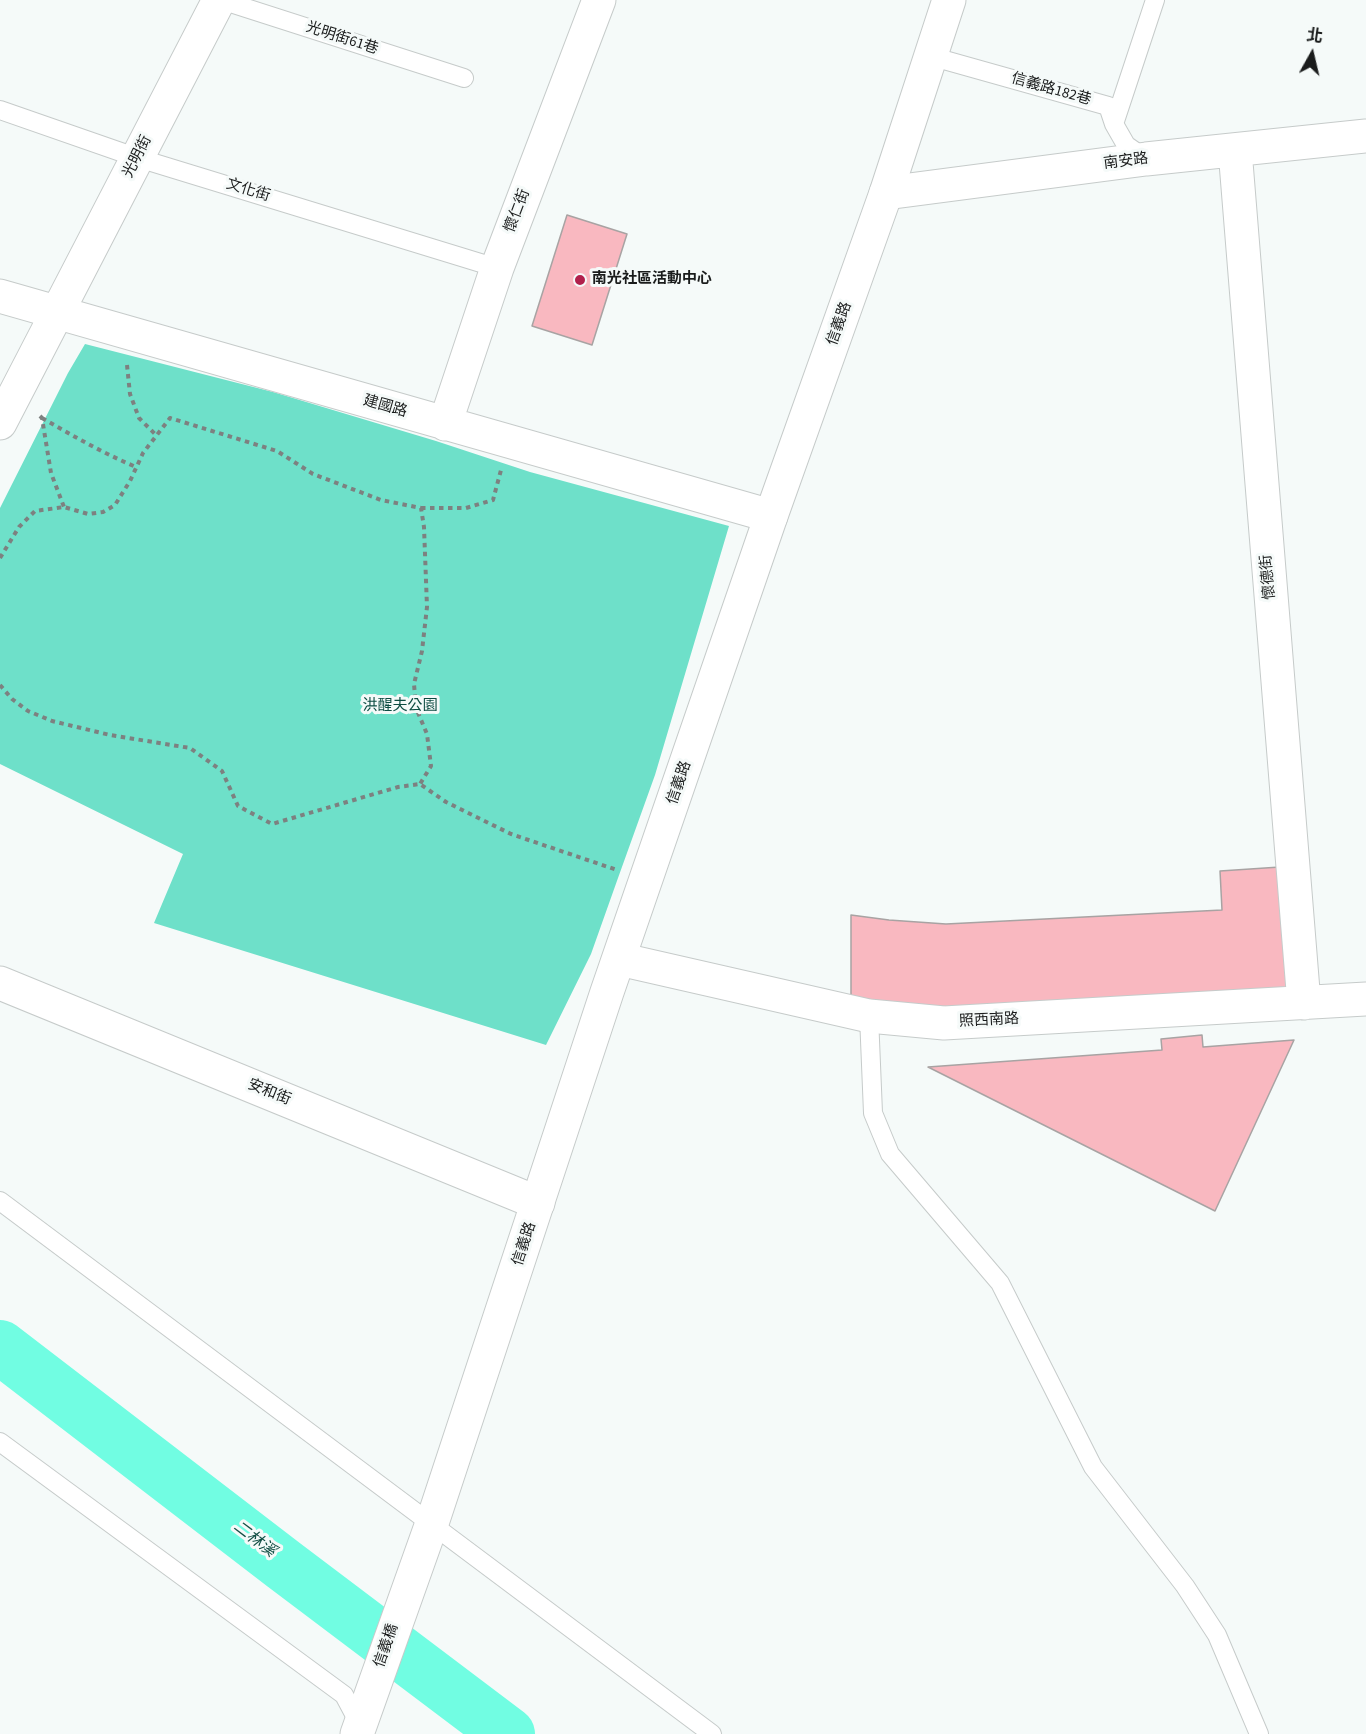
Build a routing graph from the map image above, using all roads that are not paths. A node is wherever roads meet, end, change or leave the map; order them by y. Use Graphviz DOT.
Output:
graph roads {
  1 [pos="220,0"];
  2 [pos="599,0"];
  3 [pos="949,0"];
  4 [pos="1155,0"];
  5 [pos="930,56"];
  6 [pos="464,78"];
  7 [pos="0,110"];
  8 [pos="1114,124"];
  9 [pos="1366,136"];
  10 [pos="1235,150"];
  11 [pos="138,158"];
  12 [pos="1146,159"];
  13 [pos="886,194"];
  14 [pos="497,268"];
  15 [pos="0,296"];
  16 [pos="57,314"];
  17 [pos="0,423"];
  18 [pos="446,424"];
  19 [pos="771,516"];
  20 [pos="619,959"];
  21 [pos="0,983"];
  22 [pos="1366,999"];
  23 [pos="1304,1003"];
  24 [pos="869,1016"];
  25 [pos="0,1201"];
  26 [pos="538,1203"];
  27 [pos="0,1442"];
  28 [pos="432,1523"];
  29 [pos="415,1568"];
  30 [pos="364,1731"];
  31 [pos="712,1734"];
  32 [pos="1259,1734"];
  1 -- 6 [label="lane, 光明街61巷"];
  1 -- 11 [label="street, 光明街"];
  2 -- 14 [label="street, 懷仁街"];
  3 -- 5 [label="street, 信義路"];
  4 -- 8 [label="lane"];
  5 -- 8 [label="lane, 信義路182巷"];
  5 -- 13 [label="street, 信義路"];
  7 -- 11 [label="lane, 文化街"];
  8 -- 12 [label="lane, 信義路182巷"];
  9 -- 10 [label="street, 南安路"];
  10 -- 12 [label="street, 南安路"];
  10 -- 23 [label="street, 懷德街"];
  11 -- 14 [label="lane, 文化街"];
  11 -- 16 [label="street, 光明街"];
  12 -- 13 [label="street, 南安路"];
  13 -- 19 [label="street, 信義路"];
  14 -- 18 [label="street, 懷仁街"];
  15 -- 16 [label="street, 建國路"];
  16 -- 17 [label="street, 光明街"];
  16 -- 18 [label="street, 建國路"];
  18 -- 19 [label="street, 建國路"];
  19 -- 20 [label="street, 信義路"];
  20 -- 24 [label="street, 照西南路"];
  20 -- 26 [label="street, 信義路"];
  21 -- 26 [label="street, 安和街"];
  22 -- 23 [label="street, 照西南路"];
  23 -- 24 [label="street, 照西南路"];
  24 -- 32 [label="lane"];
  25 -- 28 [label="lane"];
  26 -- 28 [label="street, 信義路"];
  27 -- 30 [label="lane"];
  28 -- 29 [label="street, 信義路"];
  28 -- 31 [label="lane"];
  29 -- 30 [label="street, 信義橋"];
}
